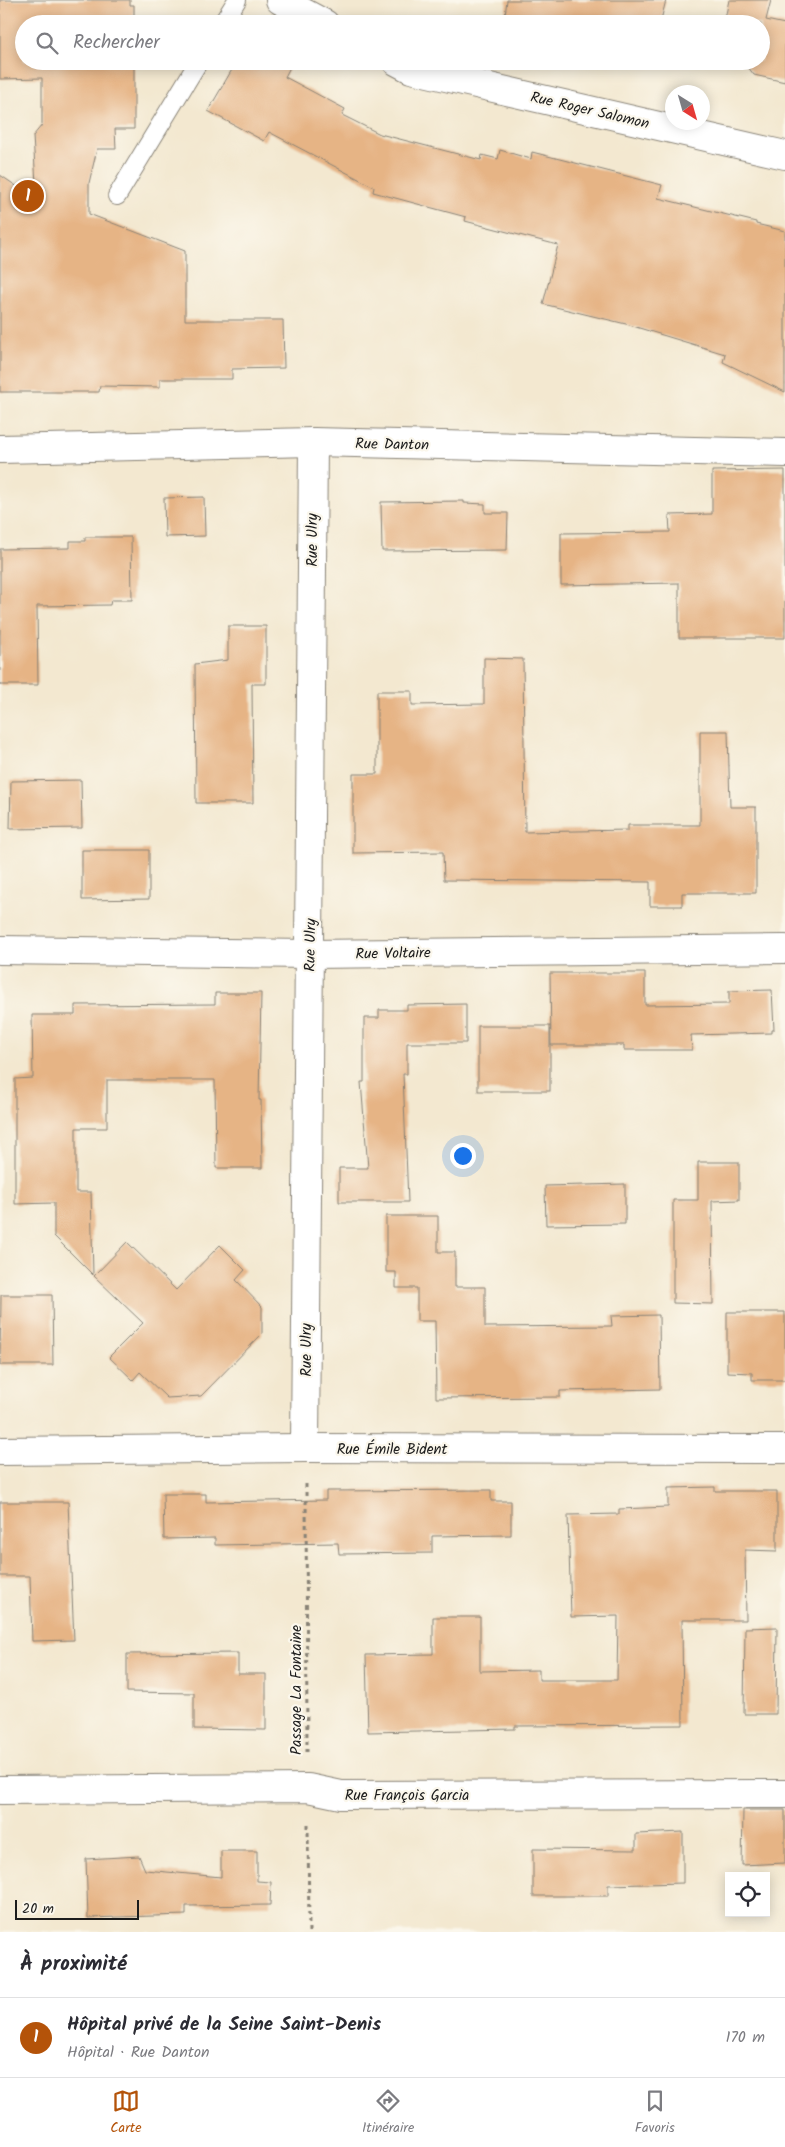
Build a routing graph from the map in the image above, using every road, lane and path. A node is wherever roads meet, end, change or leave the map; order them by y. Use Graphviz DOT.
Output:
graph roads {
  1 [pos="237,0"];
  2 [pos="280,0"];
  3 [pos="228,15"];
  4 [pos="308,15"];
  5 [pos="194,70"];
  6 [pos="414,70"];
  7 [pos="785,155"];
  8 [pos="117,196"];
  9 [pos="313,442"];
  10 [pos="0,449"];
  11 [pos="785,453"];
  12 [pos="785,949"];
  13 [pos="0,950"];
  14 [pos="310,954"];
  15 [pos="305,1448"];
  16 [pos="0,1450"];
  17 [pos="785,1450"];
  18 [pos="308,1788"];
  19 [pos="0,1790"];
  20 [pos="785,1794"];
  21 [pos="309,1932"];
  1 -- 3 [label="lane"];
  2 -- 4 [label="street"];
  5 -- 8 [label="lane"];
  6 -- 7 [label="street, Rue Roger Salomon"];
  9 -- 10 [label="street, Rue Danton"];
  9 -- 11 [label="street, Rue Danton"];
  9 -- 14 [label="street, Rue Ulry"];
  12 -- 14 [label="street, Rue Voltaire"];
  13 -- 14 [label="street, Rue Voltaire"];
  14 -- 15 [label="street, Rue Ulry"];
  15 -- 16 [label="street, Rue Émile Bident"];
  15 -- 17 [label="street, Rue Émile Bident"];
  15 -- 18 [label="path, Passage La Fontaine"];
  18 -- 19 [label="street, Rue François Garcia"];
  18 -- 20 [label="street, Rue François Garcia"];
  18 -- 21 [label="path, Passage La Fontaine"];
}
